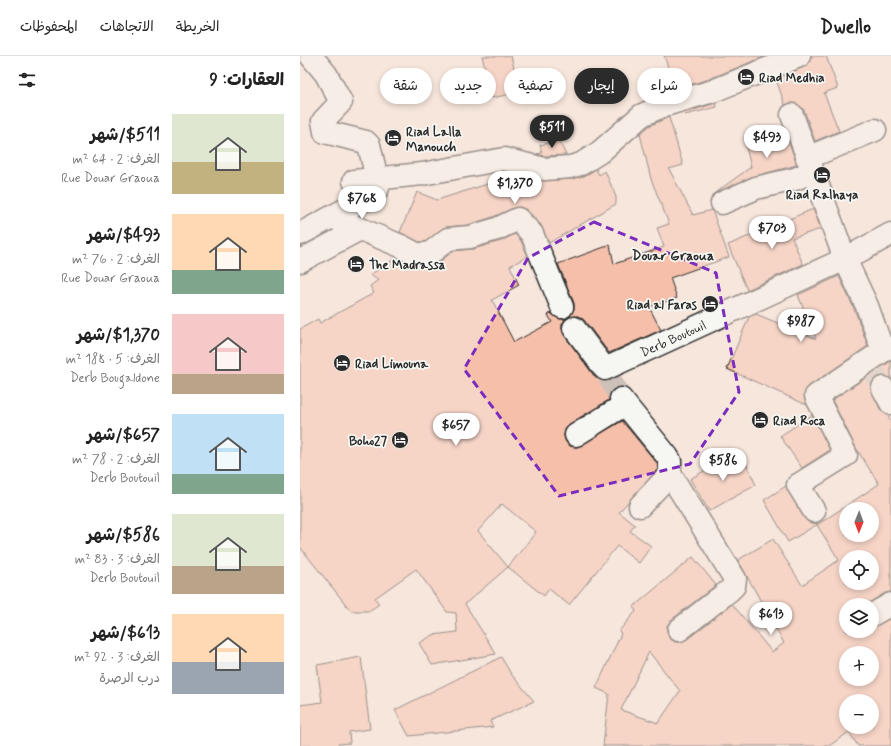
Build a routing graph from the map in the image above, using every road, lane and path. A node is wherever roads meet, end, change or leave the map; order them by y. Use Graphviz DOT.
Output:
graph roads {
  1 [pos="311,56"];
  2 [pos="799,56"];
  3 [pos="792,115"];
  4 [pos="875,130"];
  5 [pos="809,165"];
  6 [pos="377,179"];
  7 [pos="354,180"];
  8 [pos="722,203"];
  9 [pos="332,217"];
  10 [pos="360,229"];
  11 [pos="300,234"];
  12 [pos="891,234"];
  13 [pos="845,260"];
  14 [pos="300,261"];
  15 [pos="562,307"];
  16 [pos="574,328"];
  17 [pos="576,435"];
  18 [pos="670,474"];
  19 [pos="640,506"];
  20 [pos="814,511"];
  21 [pos="891,604"];
  22 [pos="879,611"];
  23 [pos="679,630"];
  1 -- 6 [label="street"];
  2 -- 6 [label="street"];
  3 -- 5 [label="street"];
  4 -- 5 [label="street"];
  5 -- 8 [label="street"];
  5 -- 13 [label="street"];
  6 -- 7 [label="street"];
  6 -- 9 [label="street"];
  9 -- 10 [label="street"];
  9 -- 11 [label="street"];
  10 -- 14 [label="street"];
  10 -- 15 [label="street"];
  12 -- 13 [label="street, Derb Boutouil"];
  13 -- 16 [label="street, Derb Boutouil"];
  13 -- 20 [label="street"];
  17 -- 18 [label="street"];
  18 -- 19 [label="street"];
  18 -- 23 [label="street"];
  21 -- 22 [label="street"];
}
